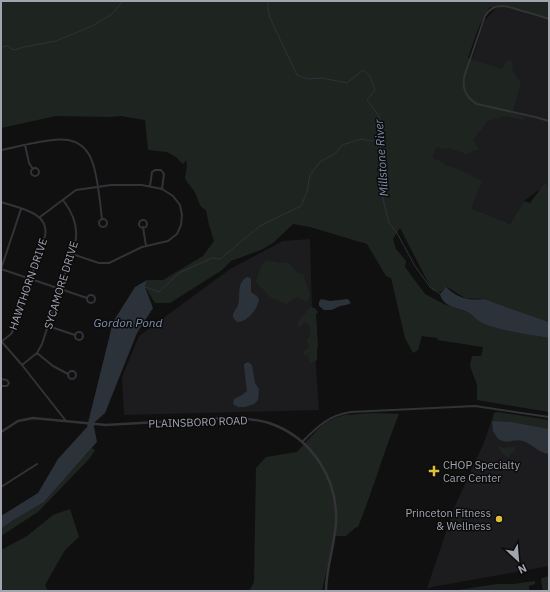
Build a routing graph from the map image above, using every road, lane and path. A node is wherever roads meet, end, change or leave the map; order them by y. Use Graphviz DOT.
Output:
graph roads {
  1 [pos="549,19"];
  2 [pos="549,121"];
  3 [pos="25,145"];
  4 [pos="1,150"];
  5 [pos="33,169"];
  6 [pos="150,186"];
  7 [pos="97,187"];
  8 [pos="162,189"];
  9 [pos="63,200"];
  10 [pos="1,202"];
  11 [pos="21,209"];
  12 [pos="40,217"];
  13 [pos="102,219"];
  14 [pos="143,227"];
  15 [pos="146,246"];
  16 [pos="72,254"];
  17 [pos="1,269"];
  18 [pos="30,279"];
  19 [pos="60,289"];
  20 [pos="87,298"];
  21 [pos="48,326"];
  22 [pos="75,334"];
  23 [pos="1,342"];
  24 [pos="36,353"];
  25 [pos="22,365"];
  26 [pos="68,374"];
  27 [pos="1,379"];
  28 [pos="1,386"];
  29 [pos="549,417"];
  30 [pos="68,422"];
  31 [pos="1,432"];
  32 [pos="302,442"];
  33 [pos="37,464"];
  34 [pos="1,487"];
  35 [pos="326,591"];
  1 -- 2 [label="street"];
  3 -- 4 [label="street"];
  3 -- 5 [label="street"];
  3 -- 7 [label="street"];
  6 -- 7 [label="street"];
  6 -- 8 [label="street"];
  6 -- 8 [label="street"];
  7 -- 9 [label="street"];
  7 -- 13 [label="street"];
  8 -- 15 [label="street"];
  9 -- 12 [label="street"];
  9 -- 16 [label="street, SYCAMORE DRIVE"];
  10 -- 11 [label="street"];
  11 -- 12 [label="street"];
  11 -- 17 [label="street"];
  12 -- 18 [label="street, HAWTHORN DRIVE"];
  14 -- 15 [label="street"];
  15 -- 16 [label="street"];
  16 -- 19 [label="street, SYCAMORE DRIVE"];
  17 -- 18 [label="street"];
  18 -- 19 [label="street"];
  18 -- 23 [label="street, HAWTHORN DRIVE"];
  19 -- 20 [label="street"];
  19 -- 21 [label="street, SYCAMORE DRIVE"];
  21 -- 22 [label="street"];
  21 -- 24 [label="street, SYCAMORE DRIVE"];
  23 -- 25 [label="street"];
  24 -- 25 [label="street, SYCAMORE DRIVE"];
  24 -- 26 [label="street"];
  25 -- 30 [label="street"];
  26 -- 26 [label="street"];
  27 -- 28 [label="street"];
  29 -- 32 [label="street"];
  30 -- 31 [label="street, PLAINSBORO ROAD"];
  30 -- 32 [label="street, PLAINSBORO ROAD"];
  32 -- 35 [label="street, PLAINSBORO ROAD"];
  33 -- 34 [label="street"];
}
